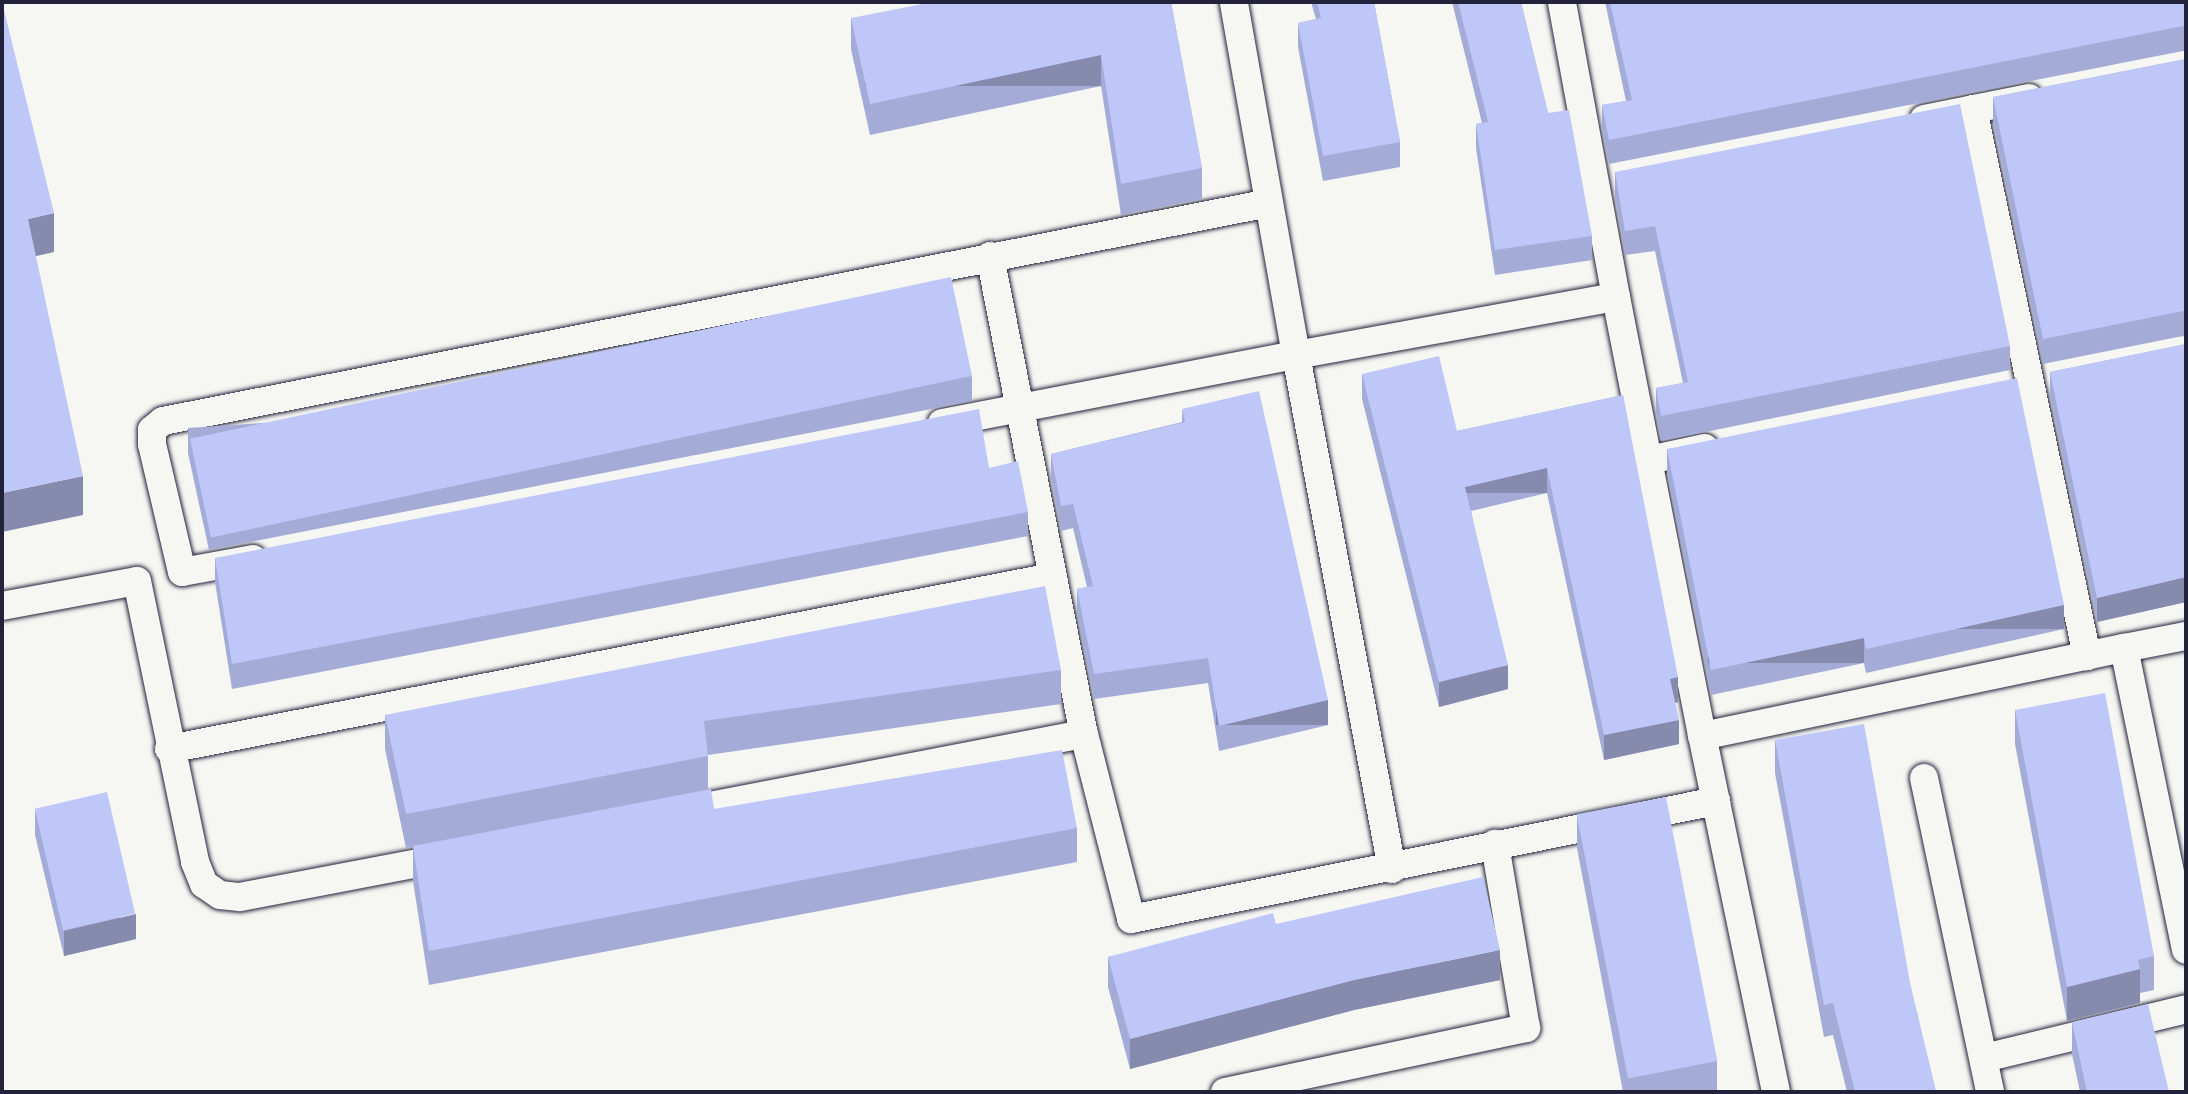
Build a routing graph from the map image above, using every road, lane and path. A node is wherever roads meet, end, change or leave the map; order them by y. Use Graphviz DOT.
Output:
graph roads {
  1 [pos="1234,2"];
  2 [pos="1562,2"];
  3 [pos="2053,93"];
  4 [pos="1973,109"];
  5 [pos="1893,125"];
  6 [pos="1269,204"];
  7 [pos="990,256"];
  8 [pos="1616,297"];
  9 [pos="1296,355"];
  10 [pos="1019,407"];
  11 [pos="916,428"];
  12 [pos="1730,443"];
  13 [pos="1649,460"];
  14 [pos="277,555"];
  15 [pos="182,572"];
  16 [pos="1052,577"];
  17 [pos="137,581"];
  18 [pos="2,606"];
  19 [pos="2186,636"];
  20 [pos="2124,648"];
  21 [pos="2087,656"];
  22 [pos="1084,734"];
  23 [pos="1702,736"];
  24 [pos="169,749"];
  25 [pos="1924,778"];
  26 [pos="1716,801"];
  27 [pos="648,818"];
  28 [pos="1494,844"];
  29 [pos="471,852"];
  30 [pos="1392,869"];
  31 [pos="2186,950"];
  32 [pos="2186,1009"];
  33 [pos="1984,1058"];
  34 [pos="1225,1092"];
  35 [pos="1776,1092"];
  36 [pos="1990,1092"];
  1 -- 6 [label="lane"];
  2 -- 8 [label="lane"];
  3 -- 4 [label="lane"];
  4 -- 5 [label="lane"];
  4 -- 21 [label="lane"];
  6 -- 7 [label="lane"];
  6 -- 9 [label="lane"];
  7 -- 10 [label="lane"];
  7 -- 15 [label="lane"];
  8 -- 9 [label="lane"];
  8 -- 13 [label="lane"];
  9 -- 10 [label="lane"];
  9 -- 30 [label="lane"];
  10 -- 11 [label="lane"];
  10 -- 16 [label="lane"];
  12 -- 13 [label="lane"];
  13 -- 23 [label="lane"];
  14 -- 15 [label="lane"];
  15 -- 17 [label="lane"];
  16 -- 22 [label="lane"];
  16 -- 24 [label="lane"];
  17 -- 18 [label="lane"];
  17 -- 24 [label="lane"];
  19 -- 20 [label="lane"];
  20 -- 21 [label="lane"];
  20 -- 31 [label="lane"];
  21 -- 23 [label="lane"];
  22 -- 27 [label="lane"];
  22 -- 30 [label="lane"];
  23 -- 26 [label="lane"];
  24 -- 29 [label="lane"];
  25 -- 33 [label="lane"];
  26 -- 28 [label="lane"];
  26 -- 35 [label="lane"];
  28 -- 30 [label="lane"];
  28 -- 34 [label="lane"];
  32 -- 33 [label="lane"];
  33 -- 36 [label="lane"];
}
